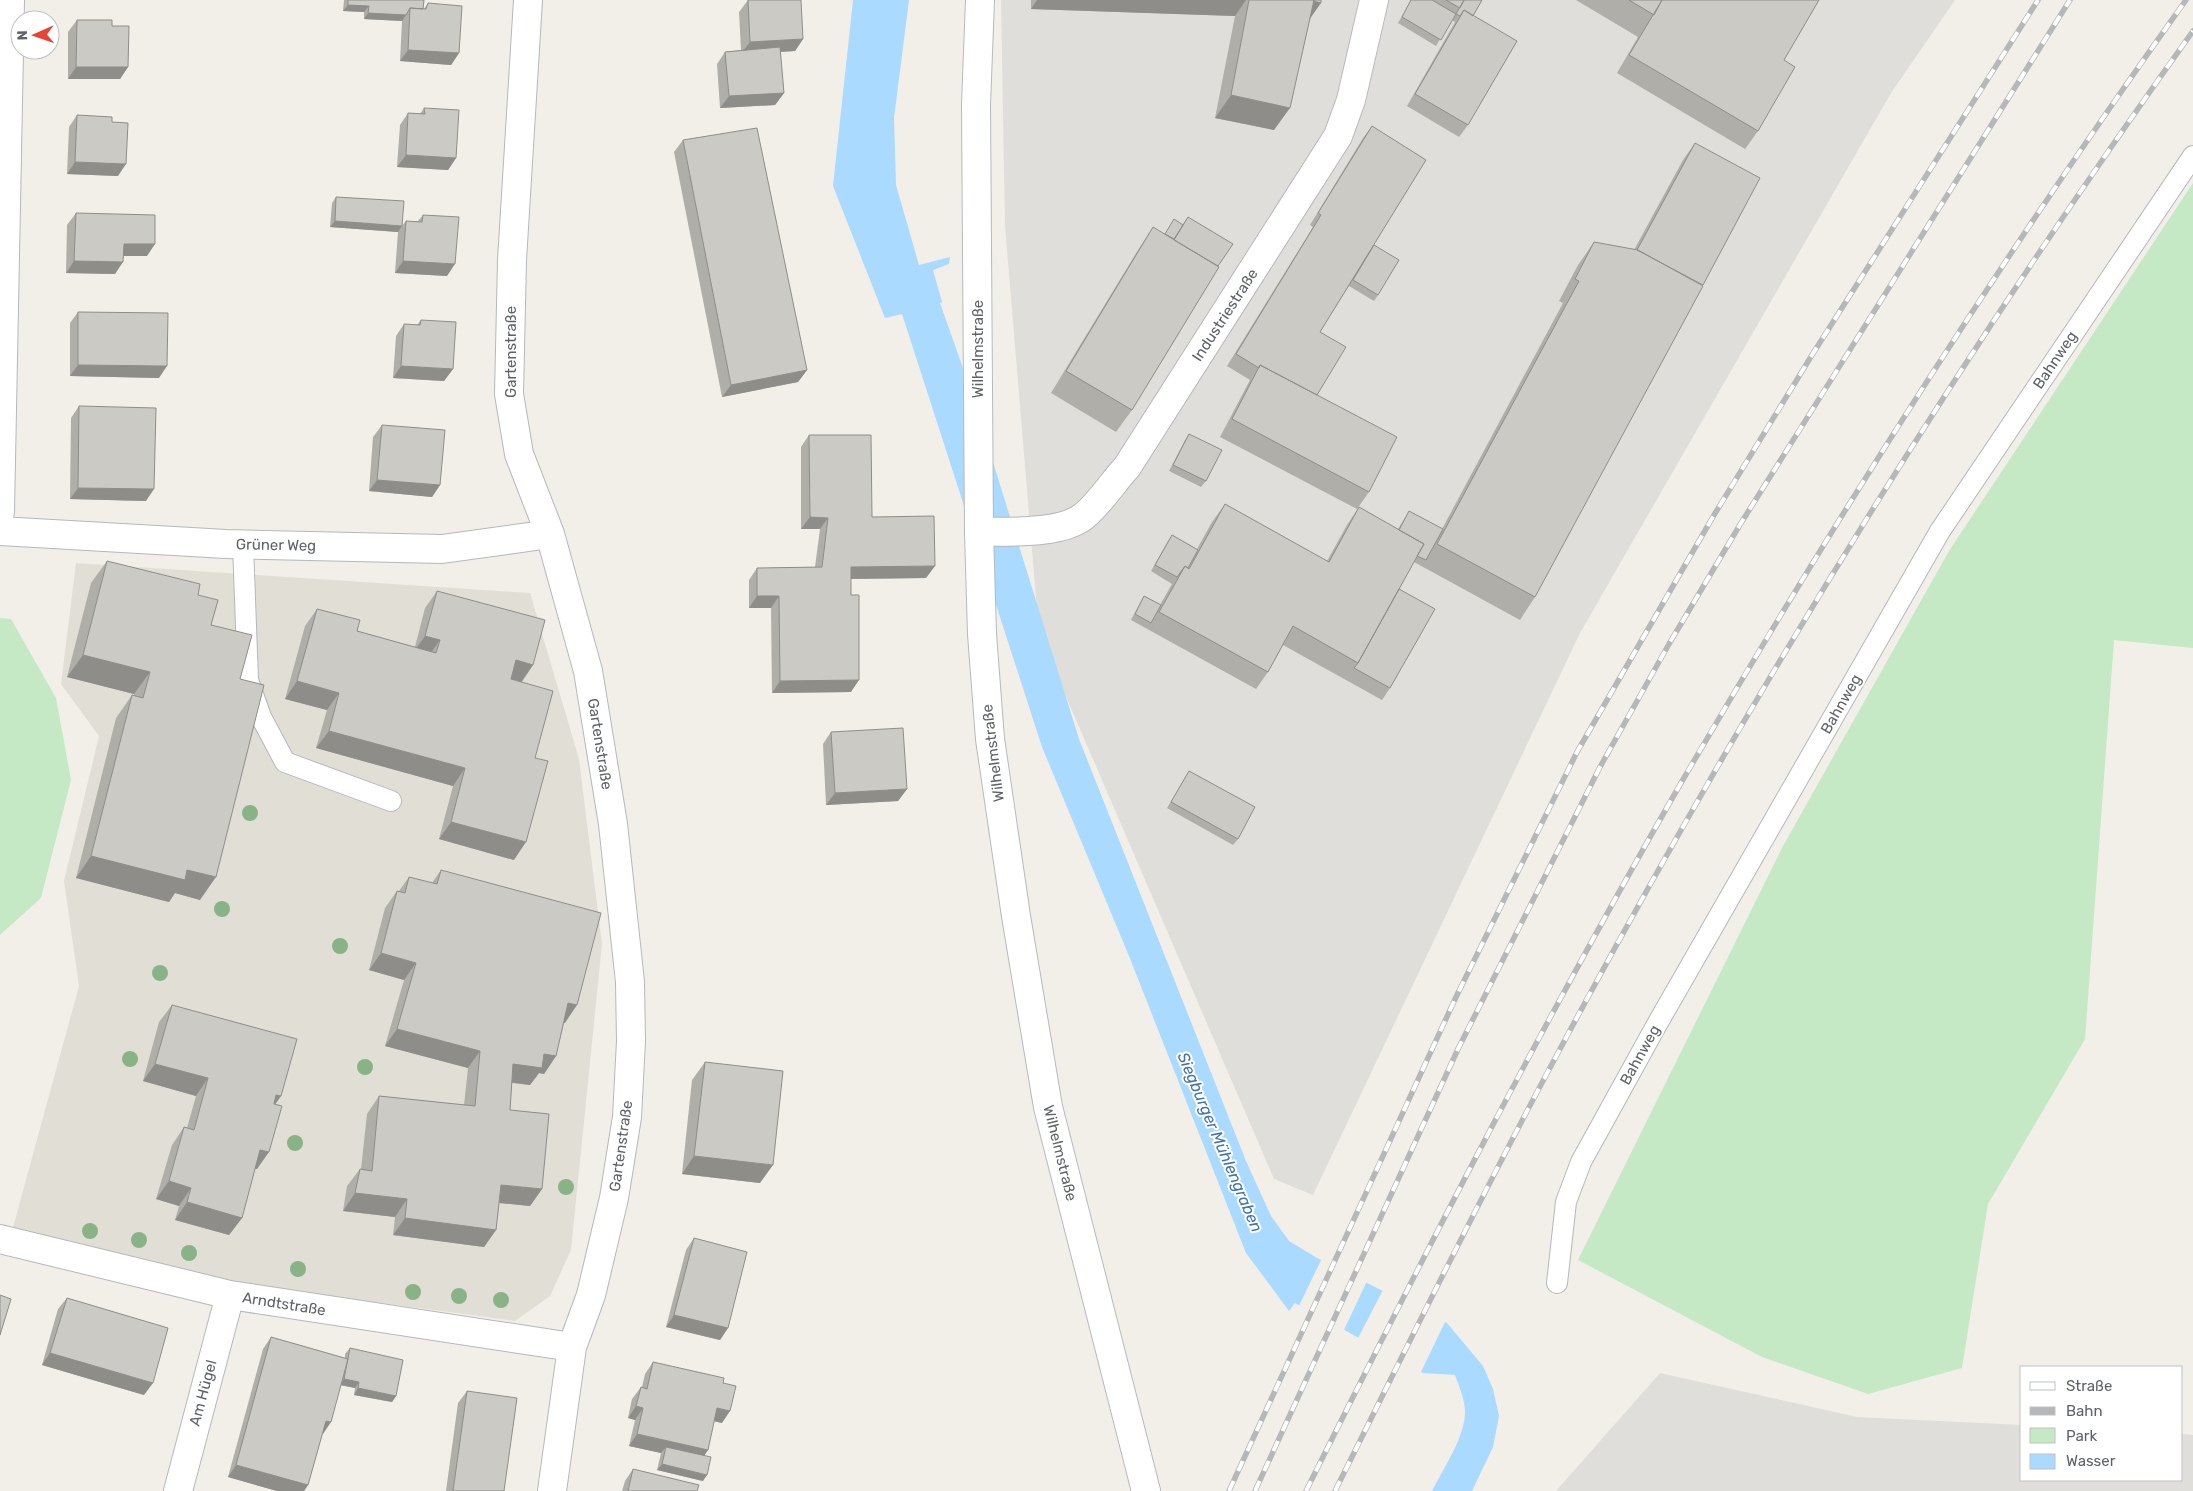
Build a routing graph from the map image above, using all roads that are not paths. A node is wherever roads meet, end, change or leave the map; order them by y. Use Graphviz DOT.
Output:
graph roads {
  1 [pos="10,0"];
  2 [pos="528,0"];
  3 [pos="980,0"];
  4 [pos="1374,0"];
  5 [pos="2193,156"];
  6 [pos="0,512"];
  7 [pos="0,532"];
  8 [pos="979,532"];
  9 [pos="550,534"];
  10 [pos="243,545"];
  11 [pos="391,801"];
  12 [pos="0,1239"];
  13 [pos="1557,1283"];
  14 [pos="230,1296"];
  15 [pos="572,1347"];
  16 [pos="178,1491"];
  17 [pos="552,1491"];
  18 [pos="1146,1491"];
  1 -- 6 [label="street"];
  2 -- 9 [label="street, Gartenstraße"];
  3 -- 8 [label="street, Wilhelmstraße"];
  4 -- 8 [label="street, Industriestraße"];
  5 -- 13 [label="lane, Bahnweg"];
  7 -- 10 [label="street, Grüner Weg"];
  8 -- 18 [label="street, Wilhelmstraße"];
  9 -- 10 [label="street, Grüner Weg"];
  9 -- 15 [label="street, Gartenstraße"];
  10 -- 11 [label="lane"];
  12 -- 14 [label="street, Arndtstraße"];
  14 -- 15 [label="street, Arndtstraße"];
  14 -- 16 [label="street, Am Hügel"];
  15 -- 17 [label="street, Gartenstraße"];
}
